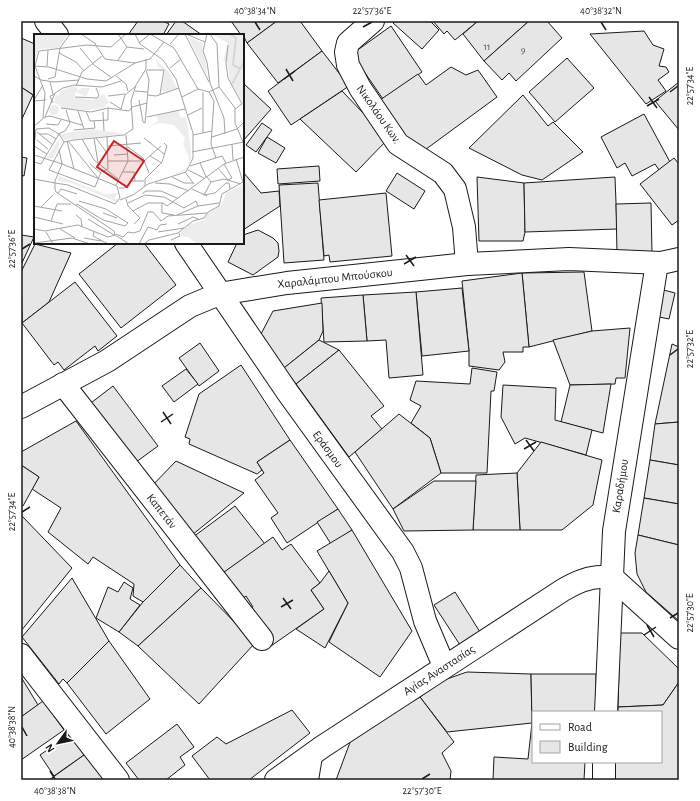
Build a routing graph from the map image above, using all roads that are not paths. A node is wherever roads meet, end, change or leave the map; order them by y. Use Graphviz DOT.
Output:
graph roads {
  1 [pos="46,21"];
  2 [pos="373,21"];
  3 [pos="57,34"];
  4 [pos="187,244"];
  5 [pos="679,259"];
  6 [pos="657,263"];
  7 [pos="467,264"];
  8 [pos="219,294"];
  9 [pos="63,384"];
  10 [pos="21,407"];
  11 [pos="610,578"];
  12 [pos="679,638"];
  13 [pos="262,639"];
  14 [pos="21,655"];
  15 [pos="444,666"];
  16 [pos="606,711"];
  17 [pos="311,756"];
  18 [pos="604,763"];
  19 [pos="118,780"];
  20 [pos="276,780"];
  21 [pos="307,780"];
  22 [pos="604,780"];
  1 -- 3 [label="street"];
  2 -- 7 [label="street, Νικολάου Κων."];
  4 -- 8 [label="street, Εράσμου"];
  5 -- 6 [label="street, Χαραλάμπου Μπούσκου"];
  6 -- 7 [label="street, Χαραλάμπου Μπούσκου"];
  6 -- 11 [label="street, Καραδήμου"];
  7 -- 8 [label="street, Χαραλάμπου Μπούσκου"];
  8 -- 9 [label="street, Χαραλάμπου Μπούσκου"];
  8 -- 15 [label="street, Εράσμου"];
  9 -- 10 [label="street, Χαραλάμπου Μπούσκου"];
  9 -- 13 [label="street, Καπετάν"];
  11 -- 12 [label="street"];
  11 -- 15 [label="street, Αγίας Αναστασίας"];
  11 -- 16 [label="street, Καραδήμου"];
  14 -- 19 [label="street"];
  15 -- 17 [label="street, Αγίας Αναστασίας"];
  17 -- 20 [label="street, Αγίας Αναστασίας"];
  17 -- 21 [label="street"];
  18 -- 22 [label="street"];
}
